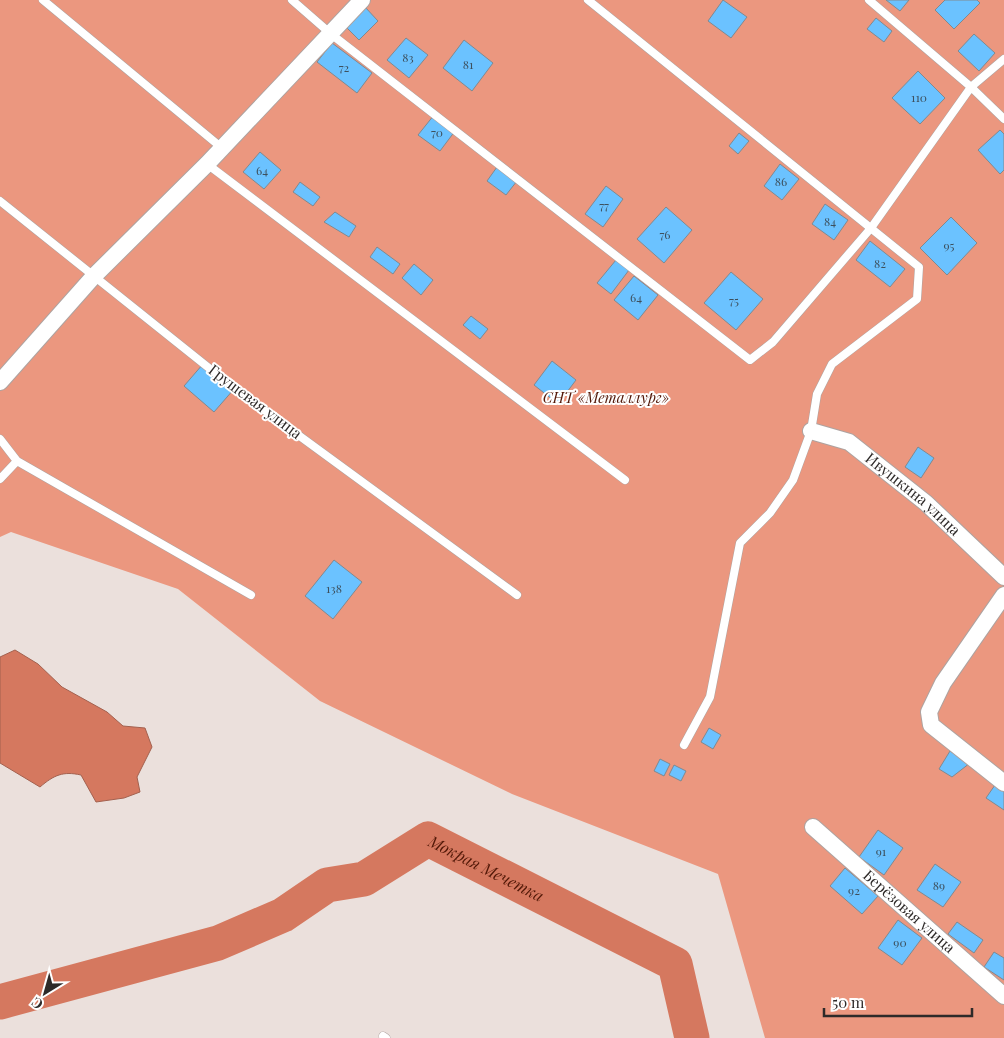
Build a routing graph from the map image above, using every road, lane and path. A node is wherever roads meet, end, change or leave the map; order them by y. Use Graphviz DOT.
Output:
graph roads {
  1 [pos="43,0"];
  2 [pos="292,0"];
  3 [pos="362,0"];
  4 [pos="588,0"];
  5 [pos="869,0"];
  6 [pos="331,34"];
  7 [pos="1004,59"];
  8 [pos="970,87"];
  9 [pos="1004,119"];
  10 [pos="222,148"];
  11 [pos="207,164"];
  12 [pos="0,201"];
  13 [pos="870,228"];
  14 [pos="94,276"];
  15 [pos="0,382"];
  16 [pos="811,431"];
  17 [pos="0,439"];
  18 [pos="17,462"];
  19 [pos="0,479"];
  20 [pos="625,480"];
  21 [pos="1004,577"];
  22 [pos="251,595"];
  23 [pos="517,595"];
  24 [pos="1004,595"];
  25 [pos="684,745"];
  26 [pos="1004,783"];
  27 [pos="813,827"];
  28 [pos="1004,996"];
  1 -- 10 [label="lane"];
  2 -- 6 [label="lane"];
  3 -- 6 [label="street"];
  4 -- 13 [label="lane"];
  5 -- 8 [label="lane"];
  6 -- 10 [label="street"];
  6 -- 13 [label="lane"];
  7 -- 8 [label="lane"];
  8 -- 9 [label="lane"];
  8 -- 13 [label="lane"];
  10 -- 11 [label="street"];
  11 -- 14 [label="street"];
  11 -- 20 [label="lane"];
  12 -- 14 [label="lane, Грушевая улица"];
  13 -- 16 [label="lane"];
  14 -- 15 [label="street"];
  14 -- 23 [label="lane, Грушевая улица"];
  16 -- 21 [label="street, Ивушкина улица"];
  16 -- 25 [label="lane"];
  17 -- 18 [label="lane"];
  18 -- 19 [label="lane"];
  18 -- 22 [label="lane"];
  24 -- 26 [label="street"];
  27 -- 28 [label="street, Берёзовая улица"];
}
